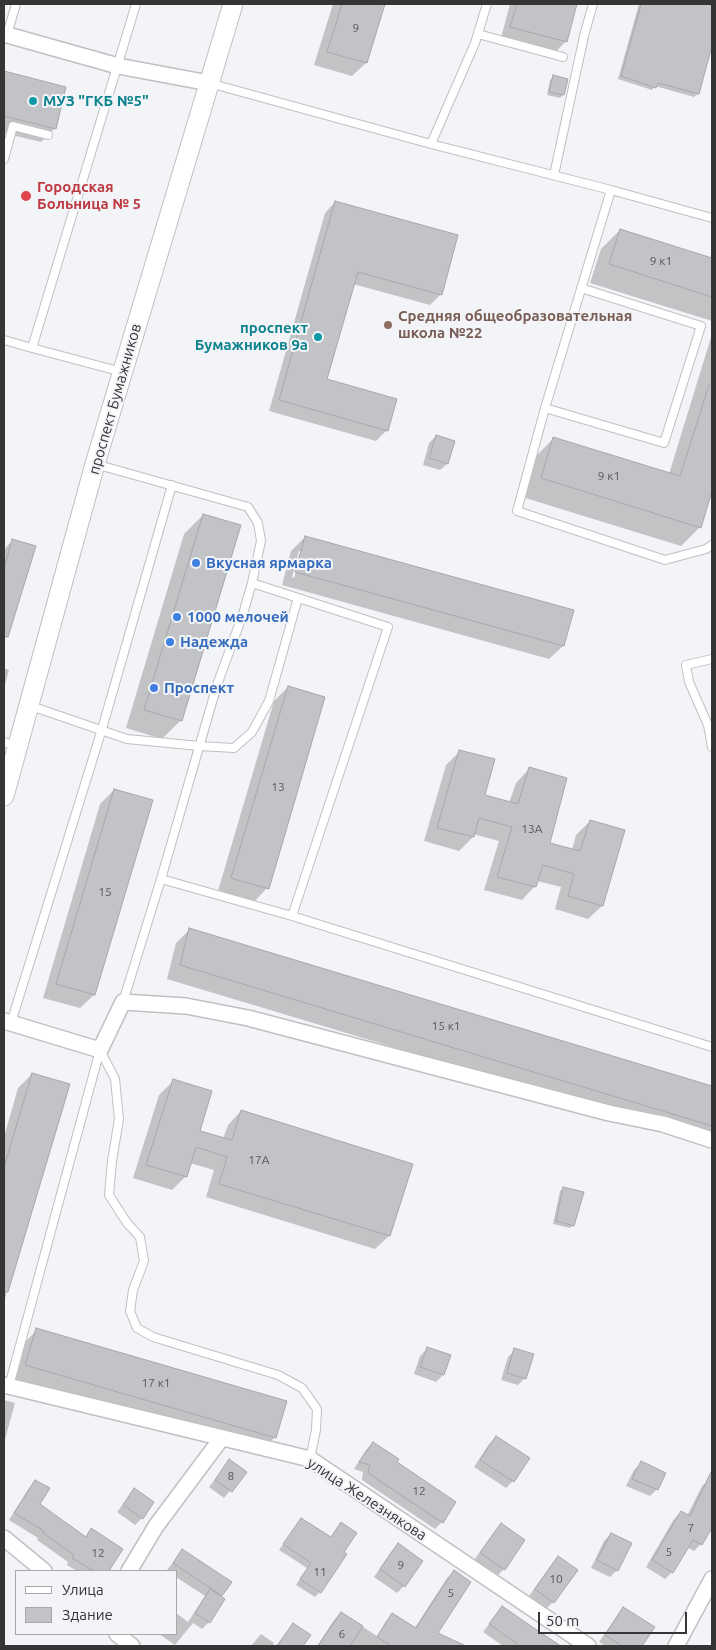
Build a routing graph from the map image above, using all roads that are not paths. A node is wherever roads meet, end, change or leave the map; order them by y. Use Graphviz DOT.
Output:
graph roads {
  1 [pos="16,4"];
  2 [pos="136,4"];
  3 [pos="233,4"];
  4 [pos="487,4"];
  5 [pos="593,4"];
  6 [pos="6,34"];
  7 [pos="478,34"];
  8 [pos="563,57"];
  9 [pos="118,66"];
  10 [pos="209,83"];
  11 [pos="48,135"];
  12 [pos="431,144"];
  13 [pos="4,159"];
  14 [pos="554,175"];
  15 [pos="611,190"];
  16 [pos="712,218"];
  17 [pos="581,288"];
  18 [pos="4,340"];
  19 [pos="32,348"];
  20 [pos="122,372"];
  21 [pos="545,408"];
  22 [pos="95,464"];
  23 [pos="172,485"];
  24 [pos="712,545"];
  25 [pos="252,583"];
  26 [pos="298,598"];
  27 [pos="712,659"];
  28 [pos="28,705"];
  29 [pos="102,730"];
  30 [pos="11,744"];
  31 [pos="199,746"];
  32 [pos="712,748"];
  33 [pos="4,796"];
  34 [pos="161,879"];
  35 [pos="292,916"];
  36 [pos="124,1002"];
  37 [pos="8,1022"];
  38 [pos="712,1047"];
  39 [pos="100,1050"];
  40 [pos="712,1140"];
  41 [pos="6,1385"];
  42 [pos="221,1438"];
  43 [pos="310,1459"];
  44 [pos="4,1538"];
  45 [pos="43,1570"];
  46 [pos="131,1570"];
  47 [pos="712,1579"];
  48 [pos="118,1635"];
  49 [pos="132,1646"];
  50 [pos="588,1646"];
  51 [pos="676,1646"];
  1 -- 6 [label="lane"];
  2 -- 9 [label="lane"];
  3 -- 10 [label="street, проспект Бумажников"];
  4 -- 7 [label="lane"];
  5 -- 14 [label="lane"];
  6 -- 9 [label="street"];
  7 -- 8 [label="lane"];
  7 -- 12 [label="lane"];
  9 -- 10 [label="street"];
  9 -- 19 [label="lane"];
  10 -- 12 [label="lane"];
  10 -- 20 [label="street, проспект Бумажников"];
  11 -- 13 [label="lane"];
  12 -- 14 [label="lane"];
  14 -- 15 [label="lane"];
  15 -- 16 [label="lane"];
  15 -- 17 [label="lane"];
  17 -- 21 [label="lane"];
  17 -- 21 [label="lane"];
  18 -- 19 [label="lane"];
  19 -- 20 [label="lane"];
  20 -- 22 [label="street, проспект Бумажников"];
  21 -- 24 [label="lane"];
  22 -- 23 [label="lane"];
  22 -- 28 [label="street, проспект Бумажников"];
  23 -- 25 [label="lane"];
  23 -- 29 [label="lane"];
  25 -- 26 [label="lane"];
  25 -- 31 [label="lane"];
  26 -- 31 [label="lane"];
  26 -- 35 [label="lane"];
  27 -- 32 [label="lane"];
  28 -- 29 [label="lane"];
  28 -- 30 [label="street, проспект Бумажников"];
  29 -- 31 [label="lane"];
  29 -- 37 [label="lane"];
  30 -- 33 [label="street, проспект Бумажников"];
  31 -- 34 [label="lane"];
  34 -- 35 [label="lane"];
  34 -- 36 [label="lane"];
  35 -- 38 [label="lane"];
  36 -- 39 [label="street"];
  36 -- 40 [label="street"];
  37 -- 39 [label="street"];
  39 -- 41 [label="lane"];
  39 -- 43 [label="lane"];
  41 -- 42 [label="street, улица Железнякова"];
  42 -- 43 [label="street, улица Железнякова"];
  42 -- 46 [label="street"];
  43 -- 50 [label="street, улица Железнякова"];
  44 -- 45 [label="street"];
  47 -- 51 [label="street"];
  48 -- 49 [label="street"];
}
